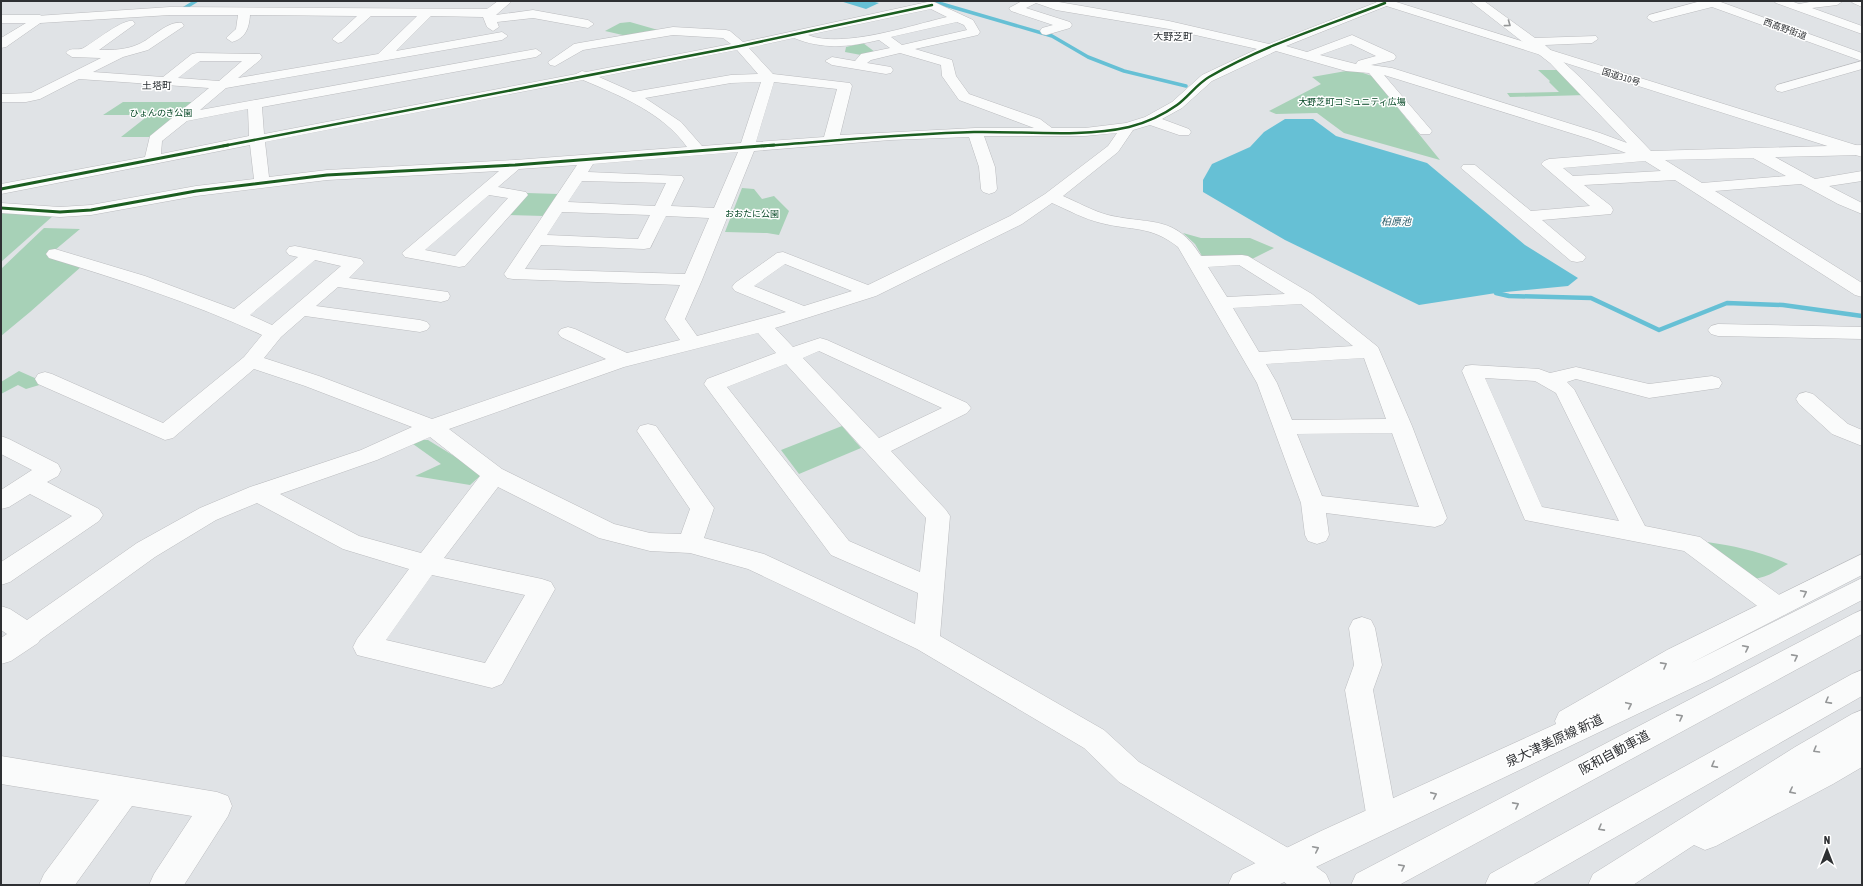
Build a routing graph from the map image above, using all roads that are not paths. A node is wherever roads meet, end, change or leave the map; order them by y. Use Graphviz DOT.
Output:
graph roads {
  1 [pos="322,1"];
  2 [pos="506,1"];
  3 [pos="1041,1"];
  4 [pos="1476,1"];
  5 [pos="1780,1"];
  6 [pos="1838,1"];
  7 [pos="1857,1"];
  8 [pos="1383,2"];
  9 [pos="1710,2"];
  10 [pos="1862,3"];
  11 [pos="65,5"];
  12 [pos="1029,6"];
  13 [pos="1798,8"];
  14 [pos="245,11"];
  15 [pos="309,12"];
  16 [pos="368,12"];
  17 [pos="427,13"];
  18 [pos="489,16"];
  19 [pos="959,18"];
  20 [pos="1011,18"];
  21 [pos="1653,18"];
  22 [pos="1,19"];
  23 [pos="40,19"];
  24 [pos="129,24"];
  25 [pos="588,24"];
  26 [pos="178,26"];
  27 [pos="1862,30"];
  28 [pos="1046,31"];
  29 [pos="796,34"];
  30 [pos="502,36"];
  31 [pos="881,36"];
  32 [pos="232,38"];
  33 [pos="338,39"];
  34 [pos="1592,39"];
  35 [pos="1533,42"];
  36 [pos="1,44"];
  37 [pos="740,46"];
  38 [pos="1272,47"];
  39 [pos="900,49"];
  40 [pos="536,53"];
  41 [pos="118,54"];
  42 [pos="1547,54"];
  43 [pos="1307,56"];
  44 [pos="382,57"];
  45 [pos="1860,58"];
  46 [pos="832,61"];
  47 [pos="555,62"];
  48 [pos="858,65"];
  49 [pos="1366,69"];
  50 [pos="886,70"];
  51 [pos="78,75"];
  52 [pos="585,76"];
  53 [pos="769,78"];
  54 [pos="166,81"];
  55 [pos="222,85"];
  56 [pos="1782,88"];
  57 [pos="630,97"];
  58 [pos="964,97"];
  59 [pos="5,100"];
  60 [pos="255,105"];
  61 [pos="181,118"];
  62 [pos="1150,120"];
  63 [pos="965,124"];
  64 [pos="1128,127"];
  65 [pos="1050,131"];
  66 [pos="1425,131"];
  67 [pos="1184,132"];
  68 [pos="257,140"];
  69 [pos="831,140"];
  70 [pos="748,146"];
  71 [pos="697,150"];
  72 [pos="1860,151"];
  73 [pos="1755,152"];
  74 [pos="1648,156"];
  75 [pos="152,160"];
  76 [pos="588,160"];
  77 [pos="515,165"];
  78 [pos="1469,168"];
  79 [pos="1678,175"];
  80 [pos="577,176"];
  81 [pos="1862,176"];
  82 [pos="1570,181"];
  83 [pos="262,182"];
  84 [pos="1808,182"];
  85 [pos="1699,188"];
  86 [pos="1,189"];
  87 [pos="989,189"];
  88 [pos="484,190"];
  89 [pos="1051,197"];
  90 [pos="558,207"];
  91 [pos="1,208"];
  92 [pos="1862,209"];
  93 [pos="660,211"];
  94 [pos="720,213"];
  95 [pos="1526,216"];
  96 [pos="536,240"];
  97 [pos="55,254"];
  98 [pos="1578,257"];
  99 [pos="1197,262"];
  100 [pos="693,280"];
  101 [pos="334,281"];
  102 [pos="1862,291"];
  103 [pos="869,292"];
  104 [pos="441,296"];
  105 [pos="1305,298"];
  106 [pos="1221,303"];
  107 [pos="302,310"];
  108 [pos="801,312"];
  109 [pos="237,316"];
  110 [pos="420,326"];
  111 [pos="762,326"];
  112 [pos="1717,330"];
  113 [pos="274,333"];
  114 [pos="568,333"];
  115 [pos="1862,333"];
  116 [pos="692,343"];
  117 [pos="1371,351"];
  118 [pos="790,355"];
  119 [pos="1254,359"];
  120 [pos="625,360"];
  121 [pos="251,361"];
  122 [pos="45,379"];
  123 [pos="1547,380"];
  124 [pos="1712,383"];
  125 [pos="1806,399"];
  126 [pos="1401,426"];
  127 [pos="432,427"];
  128 [pos="1284,427"];
  129 [pos="648,431"];
  130 [pos="1862,439"];
  131 [pos="1,444"];
  132 [pos="876,449"];
  133 [pos="494,475"];
  134 [pos="29,483"];
  135 [pos="258,493"];
  136 [pos="1,501"];
  137 [pos="1313,503"];
  138 [pos="1637,533"];
  139 [pos="1316,535"];
  140 [pos="690,544"];
  141 [pos="426,564"];
  142 [pos="1862,564"];
  143 [pos="1,574"];
  144 [pos="931,588"];
  145 [pos="1862,588"];
  146 [pos="1777,607"];
  147 [pos="1,616"];
  148 [pos="1862,621"];
  149 [pos="1362,628"];
  150 [pos="28,635"];
  151 [pos="926,641"];
  152 [pos="1,653"];
  153 [pos="1862,682"];
  154 [pos="1862,723"];
  155 [pos="1862,751"];
  156 [pos="1499,766"];
  157 [pos="1,770"];
  158 [pos="124,792"];
  159 [pos="1382,819"];
  160 [pos="1286,864"];
  161 [pos="56,885"];
  162 [pos="165,885"];
  163 [pos="1244,885"];
  164 [pos="1315,885"];
  165 [pos="1367,885"];
  166 [pos="1501,885"];
  167 [pos="1604,885"];
  168 [pos="1608,885"];
  1 -- 15 [label="main road"];
  2 -- 18 [label="main road"];
  3 -- 38 [label="main road"];
  4 -- 35 [label="main road, one-way"];
  5 -- 13 [label="main road"];
  6 -- 13 [label="main road"];
  7 -- 10 [label="main road"];
  8 -- 38 [label="main road"];
  8 -- 42 [label="main road, 国道310号"];
  9 -- 21 [label="main road"];
  9 -- 45 [label="main road, 西高野街道"];
  11 -- 23 [label="main road"];
  12 -- 20 [label="main road"];
  12 -- 28 [label="main road"];
  13 -- 27 [label="main road"];
  14 -- 15 [label="main road"];
  14 -- 23 [label="main road"];
  14 -- 32 [label="main road"];
  15 -- 16 [label="main road"];
  16 -- 17 [label="main road"];
  16 -- 33 [label="main road"];
  17 -- 18 [label="main road"];
  17 -- 44 [label="main road"];
  18 -- 25 [label="main road"];
  18 -- 30 [label="main road"];
  19 -- 29 [label="main road"];
  19 -- 31 [label="main road"];
  19 -- 39 [label="main road"];
  22 -- 23 [label="main road"];
  23 -- 36 [label="main road"];
  24 -- 41 [label="main road"];
  26 -- 41 [label="main road"];
  29 -- 31 [label="main road"];
  29 -- 37 [label="main road"];
  30 -- 40 [label="main road"];
  30 -- 44 [label="main road"];
  31 -- 39 [label="main road"];
  34 -- 35 [label="main road"];
  35 -- 42 [label="main road"];
  37 -- 47 [label="main road"];
  37 -- 52 [label="main road"];
  37 -- 53 [label="main road"];
  38 -- 43 [label="main road"];
  38 -- 62 [label="main road"];
  39 -- 48 [label="main road"];
  39 -- 58 [label="main road"];
  40 -- 47 [label="main road"];
  40 -- 60 [label="main road"];
  41 -- 51 [label="main road"];
  42 -- 72 [label="main road, 国道310号"];
  42 -- 74 [label="main road"];
  43 -- 49 [label="main road"];
  43 -- 49 [label="main road"];
  44 -- 55 [label="main road"];
  45 -- 56 [label="main road"];
  46 -- 48 [label="main road"];
  47 -- 52 [label="main road"];
  48 -- 50 [label="main road"];
  49 -- 66 [label="main road"];
  49 -- 74 [label="main road"];
  51 -- 54 [label="main road"];
  51 -- 59 [label="main road"];
  52 -- 57 [label="main road"];
  52 -- 68 [label="main road"];
  53 -- 57 [label="main road"];
  53 -- 69 [label="main road"];
  53 -- 70 [label="main road"];
  54 -- 55 [label="main road"];
  54 -- 55 [label="main road"];
  55 -- 61 [label="main road"];
  57 -- 71 [label="main road"];
  58 -- 63 [label="main road"];
  58 -- 65 [label="main road"];
  60 -- 61 [label="main road"];
  60 -- 68 [label="main road"];
  61 -- 75 [label="main road"];
  62 -- 64 [label="main road"];
  62 -- 67 [label="main road"];
  63 -- 65 [label="main road"];
  63 -- 69 [label="main road"];
  63 -- 87 [label="main road"];
  64 -- 65 [label="main road"];
  64 -- 89 [label="main road"];
  68 -- 75 [label="main road"];
  68 -- 83 [label="main road"];
  69 -- 70 [label="main road"];
  70 -- 71 [label="main road"];
  70 -- 94 [label="main road"];
  71 -- 76 [label="main road"];
  72 -- 73 [label="main road"];
  73 -- 74 [label="main road"];
  73 -- 84 [label="main road"];
  74 -- 79 [label="main road"];
  74 -- 82 [label="main road"];
  75 -- 86 [label="main road"];
  76 -- 77 [label="main road"];
  76 -- 80 [label="main road"];
  77 -- 83 [label="main road"];
  77 -- 88 [label="main road"];
  78 -- 95 [label="main road"];
  79 -- 82 [label="main road"];
  79 -- 85 [label="main road"];
  80 -- 90 [label="main road"];
  80 -- 93 [label="main road"];
  81 -- 84 [label="main road"];
  82 -- 95 [label="main road"];
  83 -- 91 [label="main road"];
  84 -- 85 [label="main road"];
  84 -- 92 [label="main road"];
  85 -- 102 [label="main road"];
  88 -- 88 [label="main road"];
  89 -- 99 [label="main road"];
  89 -- 103 [label="main road"];
  90 -- 93 [label="main road"];
  90 -- 96 [label="main road"];
  93 -- 94 [label="main road"];
  93 -- 96 [label="main road"];
  94 -- 100 [label="main road"];
  95 -- 98 [label="main road"];
  96 -- 100 [label="main road"];
  97 -- 109 [label="main road"];
  99 -- 105 [label="main road"];
  99 -- 106 [label="main road"];
  100 -- 116 [label="main road"];
  101 -- 104 [label="main road"];
  101 -- 107 [label="main road"];
  101 -- 109 [label="main road"];
  103 -- 108 [label="main road"];
  103 -- 108 [label="main road"];
  105 -- 106 [label="main road"];
  105 -- 117 [label="main road"];
  106 -- 119 [label="main road"];
  107 -- 110 [label="main road"];
  107 -- 113 [label="main road"];
  108 -- 111 [label="main road"];
  109 -- 113 [label="main road"];
  111 -- 116 [label="main road"];
  111 -- 118 [label="main road"];
  112 -- 115 [label="main road"];
  113 -- 121 [label="main road"];
  114 -- 120 [label="main road"];
  116 -- 120 [label="main road"];
  117 -- 119 [label="main road"];
  117 -- 126 [label="main road"];
  118 -- 132 [label="main road"];
  118 -- 132 [label="main road"];
  118 -- 144 [label="main road"];
  119 -- 128 [label="main road"];
  120 -- 127 [label="main road"];
  121 -- 122 [label="main road"];
  121 -- 127 [label="main road"];
  123 -- 124 [label="main road"];
  123 -- 138 [label="main road"];
  123 -- 138 [label="main road"];
  125 -- 130 [label="main road"];
  126 -- 128 [label="main road"];
  126 -- 137 [label="main road"];
  127 -- 133 [label="main road"];
  127 -- 135 [label="main road"];
  128 -- 137 [label="main road"];
  129 -- 140 [label="main road"];
  131 -- 134 [label="main road"];
  132 -- 144 [label="main road"];
  133 -- 140 [label="main road"];
  133 -- 141 [label="main road"];
  134 -- 136 [label="main road"];
  134 -- 143 [label="main road"];
  135 -- 141 [label="main road"];
  135 -- 150 [label="main road"];
  137 -- 139 [label="main road"];
  138 -- 146 [label="main road"];
  140 -- 151 [label="main road"];
  141 -- 141 [label="main road"];
  146 -- 142 [label="main road, one-way"];
  144 -- 151 [label="main road"];
  156 -- 145 [label="main road, 泉大津美原線 新道, one-way"];
  156 -- 146 [label="main road, one-way"];
  147 -- 150 [label="main road"];
  165 -- 148 [label="main road, 阪和自動車道, one-way"];
  149 -- 159 [label="main road"];
  150 -- 152 [label="main road"];
  151 -- 160 [label="main road"];
  153 -- 166 [label="main road, one-way"];
  154 -- 167 [label="main road, one-way"];
  155 -- 168 [label="main road, one-way"];
  159 -- 156 [label="main road, 泉大津美原線 新道, one-way"];
  157 -- 158 [label="main road"];
  158 -- 161 [label="main road"];
  158 -- 162 [label="main road"];
  160 -- 159 [label="main road, 泉大津美原線 新道, one-way"];
  160 -- 163 [label="main road, 泉大津美原線 新道"];
  160 -- 164 [label="main road"];
}
